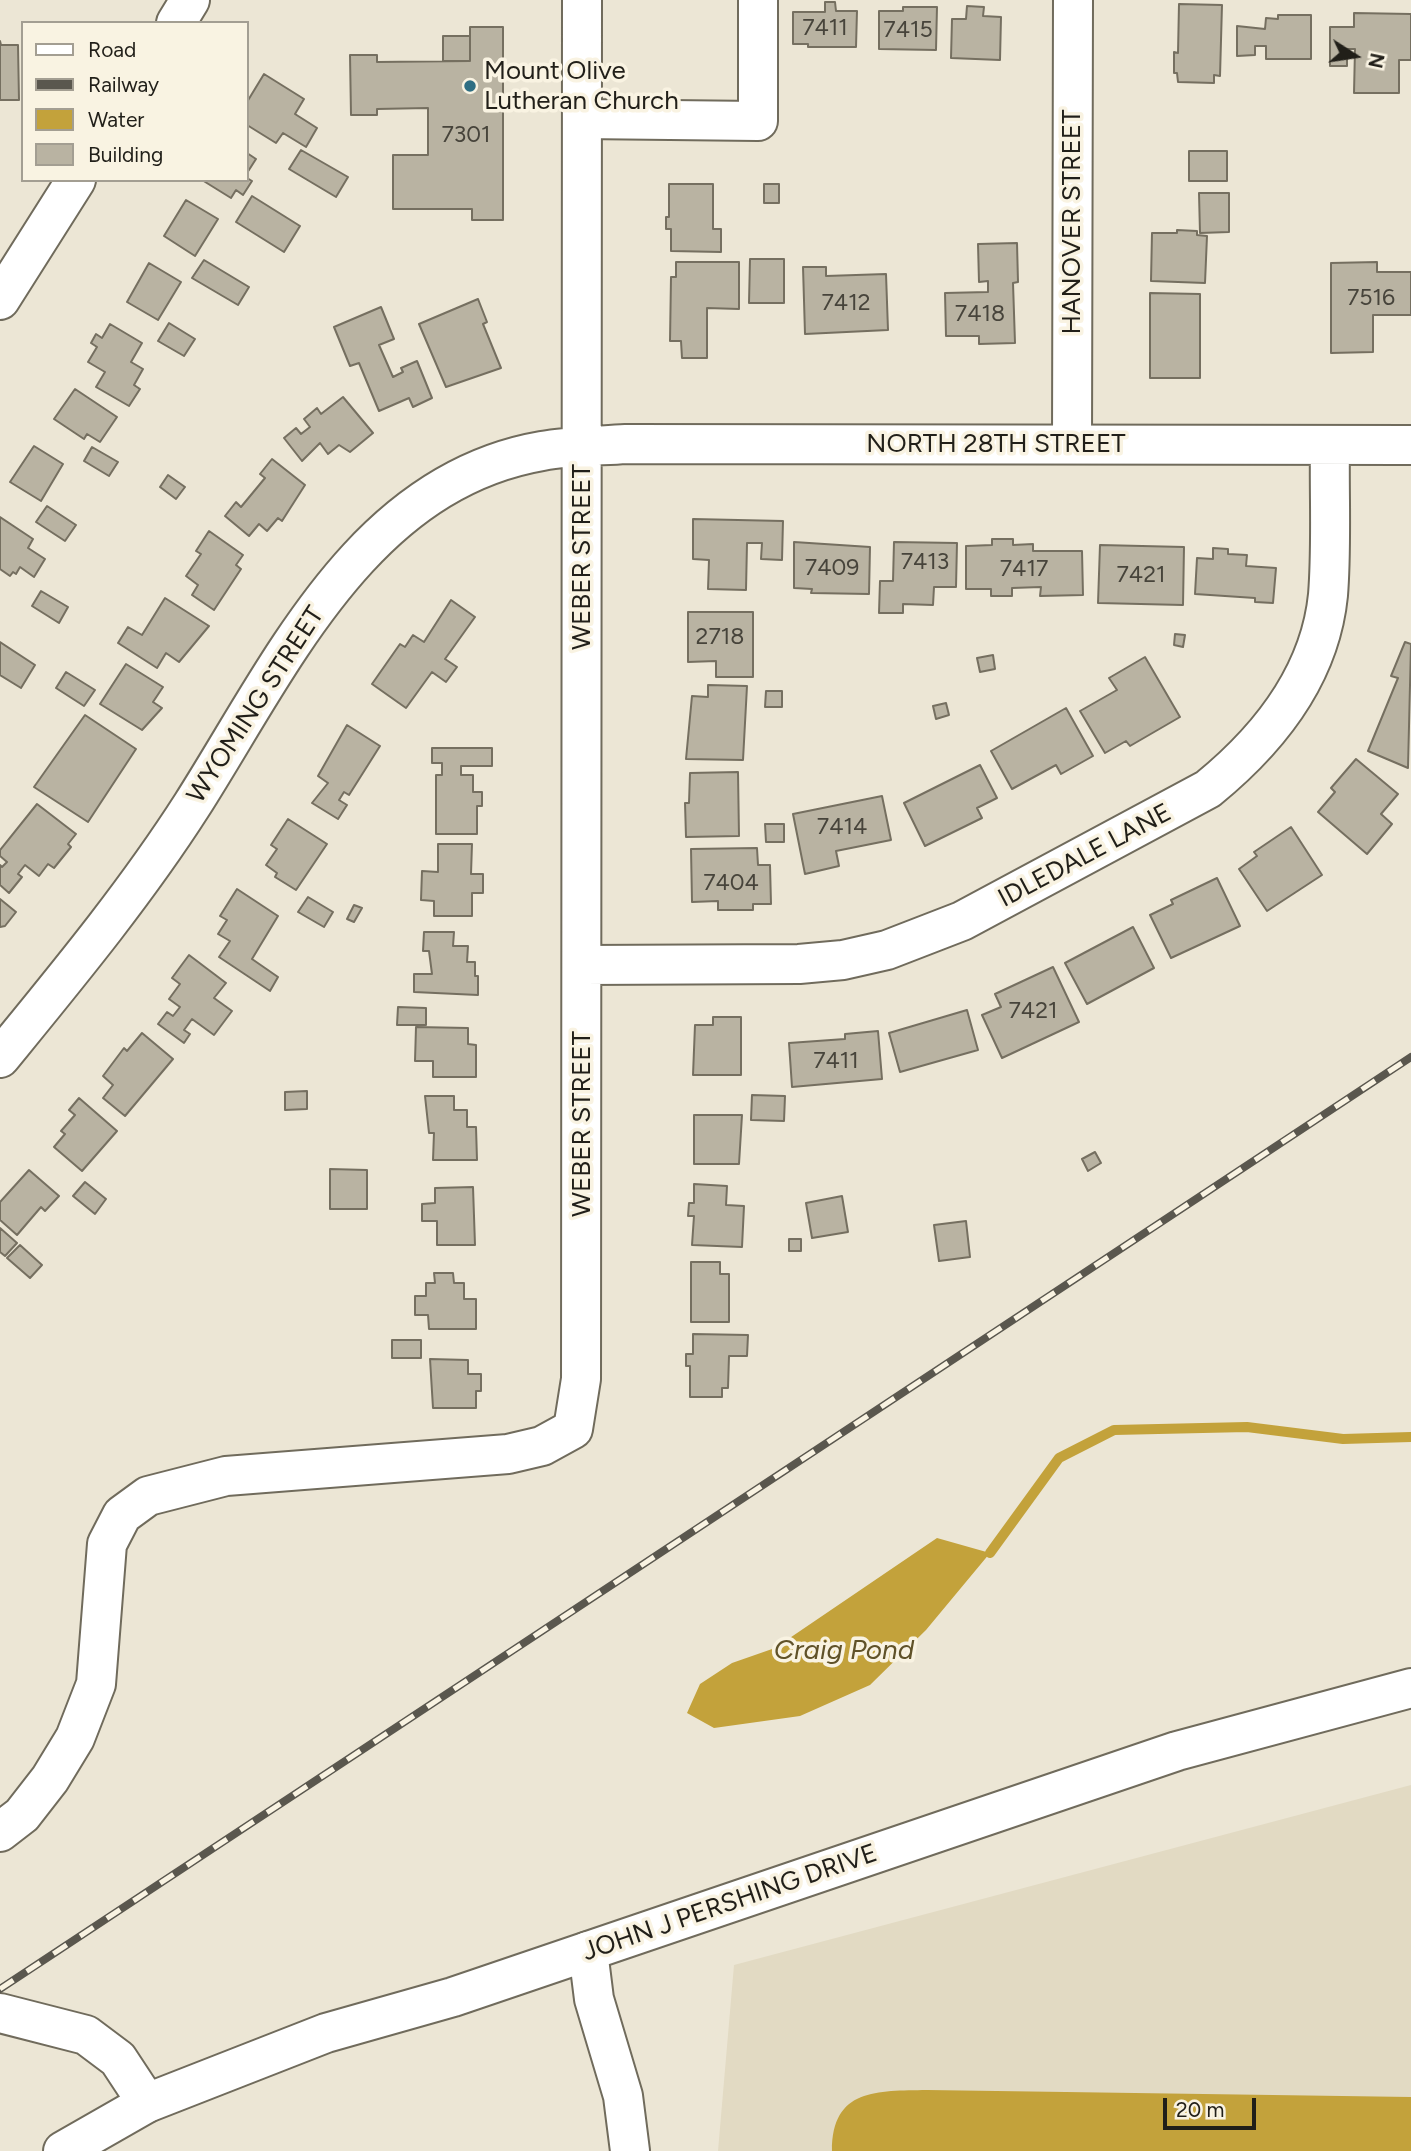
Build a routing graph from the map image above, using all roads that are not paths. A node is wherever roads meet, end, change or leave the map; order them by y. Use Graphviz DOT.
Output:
graph roads {
  1 [pos="190,0"];
  2 [pos="582,0"];
  3 [pos="758,0"];
  4 [pos="1073,0"];
  5 [pos="177,21"];
  6 [pos="582,119"];
  7 [pos="75,182"];
  8 [pos="0,300"];
  9 [pos="1072,444"];
  10 [pos="1330,445"];
  11 [pos="1411,445"];
  12 [pos="582,447"];
  13 [pos="583,965"];
  14 [pos="0,1058"];
  15 [pos="1411,1688"];
  16 [pos="0,1832"];
  17 [pos="588,1951"];
  18 [pos="0,2013"];
  19 [pos="147,2103"];
  20 [pos="63,2151"];
  21 [pos="630,2151"];
  1 -- 5 [label="street"];
  2 -- 6 [label="street, WEBER STREET"];
  3 -- 6 [label="street"];
  4 -- 9 [label="street, HANOVER STREET"];
  6 -- 12 [label="street, WEBER STREET"];
  7 -- 8 [label="street"];
  9 -- 10 [label="street, NORTH 28TH STREET"];
  9 -- 12 [label="street, NORTH 28TH STREET"];
  10 -- 11 [label="street, NORTH 28TH STREET"];
  10 -- 13 [label="street, IDLEDALE LANE"];
  12 -- 13 [label="street, WEBER STREET"];
  12 -- 14 [label="street, WYOMING STREET"];
  13 -- 16 [label="street, WEBER STREET"];
  15 -- 17 [label="street, JOHN J PERSHING DRIVE"];
  17 -- 19 [label="street, JOHN J PERSHING DRIVE"];
  17 -- 21 [label="street"];
  18 -- 19 [label="street"];
  19 -- 20 [label="street, JOHN J PERSHING DRIVE"];
}
